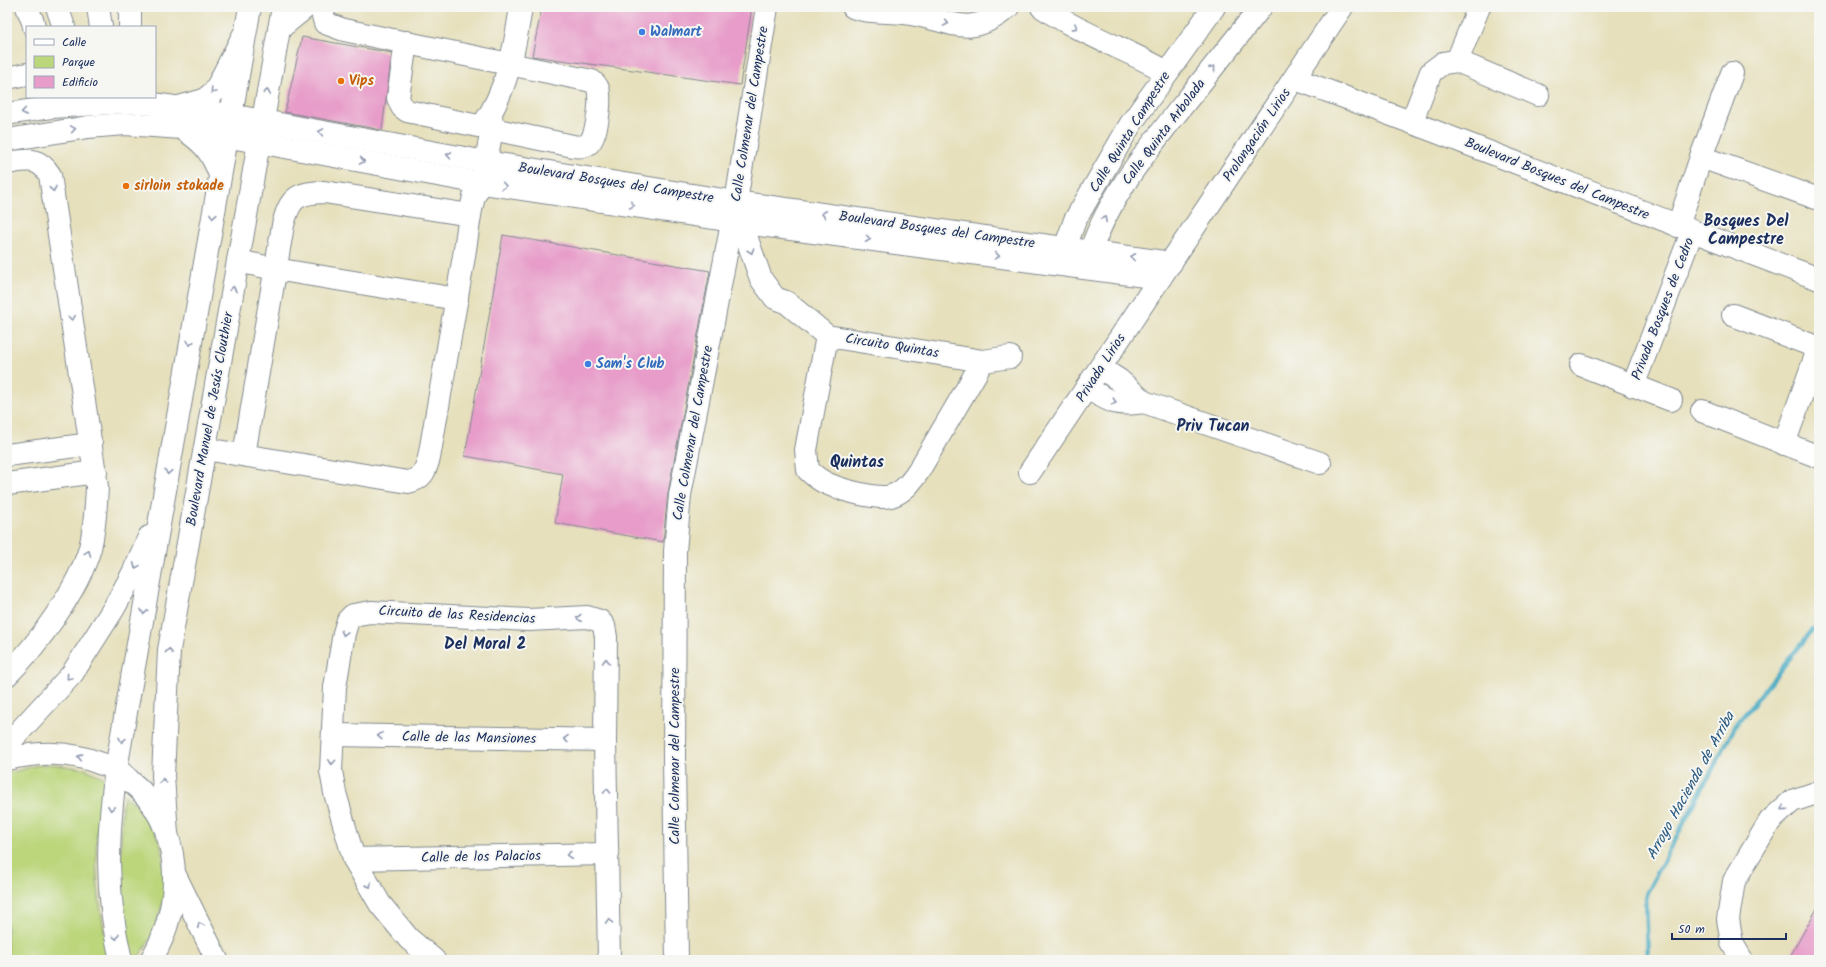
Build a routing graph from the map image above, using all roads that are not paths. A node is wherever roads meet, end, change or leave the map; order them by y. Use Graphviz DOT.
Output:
graph roads {
  1 [pos="27,7"];
  2 [pos="57,7"];
  3 [pos="98,7"];
  4 [pos="130,7"];
  5 [pos="250,7"];
  6 [pos="283,7"];
  7 [pos="306,7"];
  8 [pos="324,7"];
  9 [pos="521,7"];
  10 [pos="767,7"];
  11 [pos="853,7"];
  12 [pos="1008,7"];
  13 [pos="1042,7"];
  14 [pos="1214,7"];
  15 [pos="1260,7"];
  16 [pos="1342,7"];
  17 [pos="1479,7"];
  18 [pos="34,26"];
  19 [pos="64,26"];
  20 [pos="101,26"];
  21 [pos="130,26"];
  22 [pos="279,29"];
  23 [pos="245,33"];
  24 [pos="406,42"];
  25 [pos="1457,61"];
  26 [pos="510,65"];
  27 [pos="1168,72"];
  28 [pos="1732,73"];
  29 [pos="1295,79"];
  30 [pos="1538,95"];
  31 [pos="125,100"];
  32 [pos="177,107"];
  33 [pos="7,114"];
  34 [pos="262,121"];
  35 [pos="1412,121"];
  36 [pos="488,123"];
  37 [pos="125,124"];
  38 [pos="228,125"];
  39 [pos="182,128"];
  40 [pos="7,140"];
  41 [pos="258,142"];
  42 [pos="1701,157"];
  43 [pos="7,163"];
  44 [pos="220,175"];
  45 [pos="476,183"];
  46 [pos="1816,198"];
  47 [pos="742,217"];
  48 [pos="1685,229"];
  49 [pos="1062,256"];
  50 [pos="1088,260"];
  51 [pos="238,261"];
  52 [pos="275,269"];
  53 [pos="1166,270"];
  54 [pos="1819,279"];
  55 [pos="457,299"];
  56 [pos="1733,315"];
  57 [pos="828,336"];
  58 [pos="1819,347"];
  59 [pos="1010,357"];
  60 [pos="983,361"];
  61 [pos="1581,365"];
  62 [pos="1100,368"];
  63 [pos="1633,386"];
  64 [pos="1087,388"];
  65 [pos="1671,400"];
  66 [pos="1144,402"];
  67 [pos="1702,411"];
  68 [pos="91,444"];
  69 [pos="1784,444"];
  70 [pos="205,449"];
  71 [pos="7,455"];
  72 [pos="244,455"];
  73 [pos="1819,457"];
  74 [pos="1320,463"];
  75 [pos="96,472"];
  76 [pos="1030,472"];
  77 [pos="7,484"];
  78 [pos="163,505"];
  79 [pos="7,675"];
  80 [pos="334,735"];
  81 [pos="605,740"];
  82 [pos="7,745"];
  83 [pos="7,759"];
  84 [pos="116,769"];
  85 [pos="1819,792"];
  86 [pos="167,834"];
  87 [pos="608,854"];
  88 [pos="354,859"];
  89 [pos="174,872"];
  90 [pos="121,960"];
  91 [pos="151,960"];
  92 [pos="217,960"];
  93 [pos="434,960"];
  94 [pos="609,960"];
  95 [pos="677,960"];
  96 [pos="1742,960"];
  1 -- 18 [label="street"];
  2 -- 19 [label="street"];
  3 -- 20 [label="street"];
  4 -- 21 [label="street"];
  5 -- 23 [label="street"];
  6 -- 22 [label="street, Boulevard Manuel de Jesús Clouthier"];
  7 -- 22 [label="street"];
  8 -- 24 [label="street"];
  9 -- 26 [label="street"];
  10 -- 47 [label="street, Calle Colmenar del Campestre"];
  11 -- 12 [label="street, one-way"];
  13 -- 27 [label="street, one-way"];
  14 -- 27 [label="street, Calle Quinta Campestre"];
  50 -- 15 [label="street, Calle Quinta Arbolada, one-way"];
  16 -- 29 [label="street, Prolongación Lirios"];
  17 -- 25 [label="street"];
  34 -- 22 [label="street, Boulevard Manuel de Jesús Clouthier, one-way"];
  23 -- 32 [label="street, one-way"];
  23 -- 38 [label="street"];
  24 -- 26 [label="street"];
  24 -- 36 [label="street"];
  25 -- 30 [label="street"];
  25 -- 35 [label="street"];
  26 -- 36 [label="street"];
  26 -- 36 [label="street"];
  27 -- 49 [label="street, Calle Quinta Campestre"];
  28 -- 42 [label="street, Privada Bosques de Cedro"];
  29 -- 35 [label="street, Boulevard Bosques del Campestre"];
  29 -- 53 [label="street, Prolongación Lirios"];
  31 -- 32 [label="street"];
  31 -- 33 [label="street, one-way"];
  31 -- 37 [label="street"];
  32 -- 38 [label="street"];
  34 -- 38 [label="street, Boulevard Bosques del Campestre"];
  34 -- 41 [label="street, Boulevard Manuel de Jesús Clouthier"];
  45 -- 34 [label="street, Boulevard Bosques del Campestre, one-way"];
  35 -- 48 [label="street, Boulevard Bosques del Campestre"];
  36 -- 45 [label="street"];
  37 -- 39 [label="street"];
  40 -- 37 [label="street, one-way"];
  38 -- 39 [label="street"];
  38 -- 41 [label="street, Boulevard Bosques del Campestre"];
  38 -- 44 [label="street"];
  39 -- 44 [label="street"];
  41 -- 45 [label="street, Boulevard Bosques del Campestre, one-way"];
  41 -- 51 [label="street, Boulevard Manuel de Jesús Clouthier"];
  42 -- 46 [label="street"];
  42 -- 48 [label="street, Privada Bosques de Cedro"];
  43 -- 68 [label="street, one-way"];
  44 -- 78 [label="street, one-way"];
  45 -- 47 [label="street, Boulevard Bosques del Campestre"];
  45 -- 52 [label="street"];
  45 -- 55 [label="street"];
  49 -- 47 [label="street, Boulevard Bosques del Campestre, one-way"];
  47 -- 49 [label="street, Boulevard Bosques del Campestre, one-way"];
  47 -- 57 [label="street, Circuito Quintas"];
  47 -- 95 [label="street, Calle Colmenar del Campestre"];
  48 -- 54 [label="street, Boulevard Bosques del Campestre"];
  48 -- 63 [label="street, Privada Bosques de Cedro"];
  49 -- 50 [label="street, Boulevard Bosques del Campestre"];
  50 -- 53 [label="street, Boulevard Bosques del Campestre"];
  51 -- 52 [label="street"];
  70 -- 51 [label="street, Boulevard Manuel de Jesús Clouthier, one-way"];
  52 -- 55 [label="street"];
  52 -- 72 [label="street"];
  53 -- 62 [label="street, Privada Lirios"];
  55 -- 72 [label="street"];
  56 -- 58 [label="street"];
  57 -- 60 [label="street, Circuito Quintas"];
  57 -- 60 [label="street"];
  58 -- 69 [label="street"];
  59 -- 60 [label="street, Circuito Quintas"];
  61 -- 63 [label="street"];
  62 -- 64 [label="street, Privada Lirios"];
  62 -- 66 [label="street"];
  63 -- 65 [label="street"];
  64 -- 66 [label="street, one-way"];
  64 -- 76 [label="street, Privada Lirios"];
  66 -- 74 [label="street"];
  67 -- 69 [label="street"];
  68 -- 71 [label="street"];
  68 -- 75 [label="street"];
  69 -- 73 [label="street"];
  70 -- 72 [label="street"];
  86 -- 70 [label="street, Boulevard Manuel de Jesús Clouthier, one-way"];
  75 -- 77 [label="street"];
  79 -- 75 [label="street, one-way"];
  78 -- 82 [label="street, one-way"];
  78 -- 84 [label="street, one-way"];
  81 -- 80 [label="street, Calle de las Mansiones, one-way"];
  81 -- 80 [label="street, Circuito de las Residencias, one-way"];
  80 -- 88 [label="street, Circuito de las Residencias, one-way"];
  87 -- 81 [label="street, Circuito de las Residencias, one-way"];
  84 -- 83 [label="street, one-way"];
  84 -- 86 [label="street"];
  84 -- 90 [label="street, one-way"];
  85 -- 96 [label="street, one-way"];
  86 -- 89 [label="street"];
  87 -- 88 [label="street, Calle de los Palacios, one-way"];
  94 -- 87 [label="street, Circuito de las Residencias, one-way"];
  88 -- 93 [label="street, Circuito de las Residencias, one-way"];
  89 -- 91 [label="street"];
  92 -- 89 [label="street, one-way"];
}
